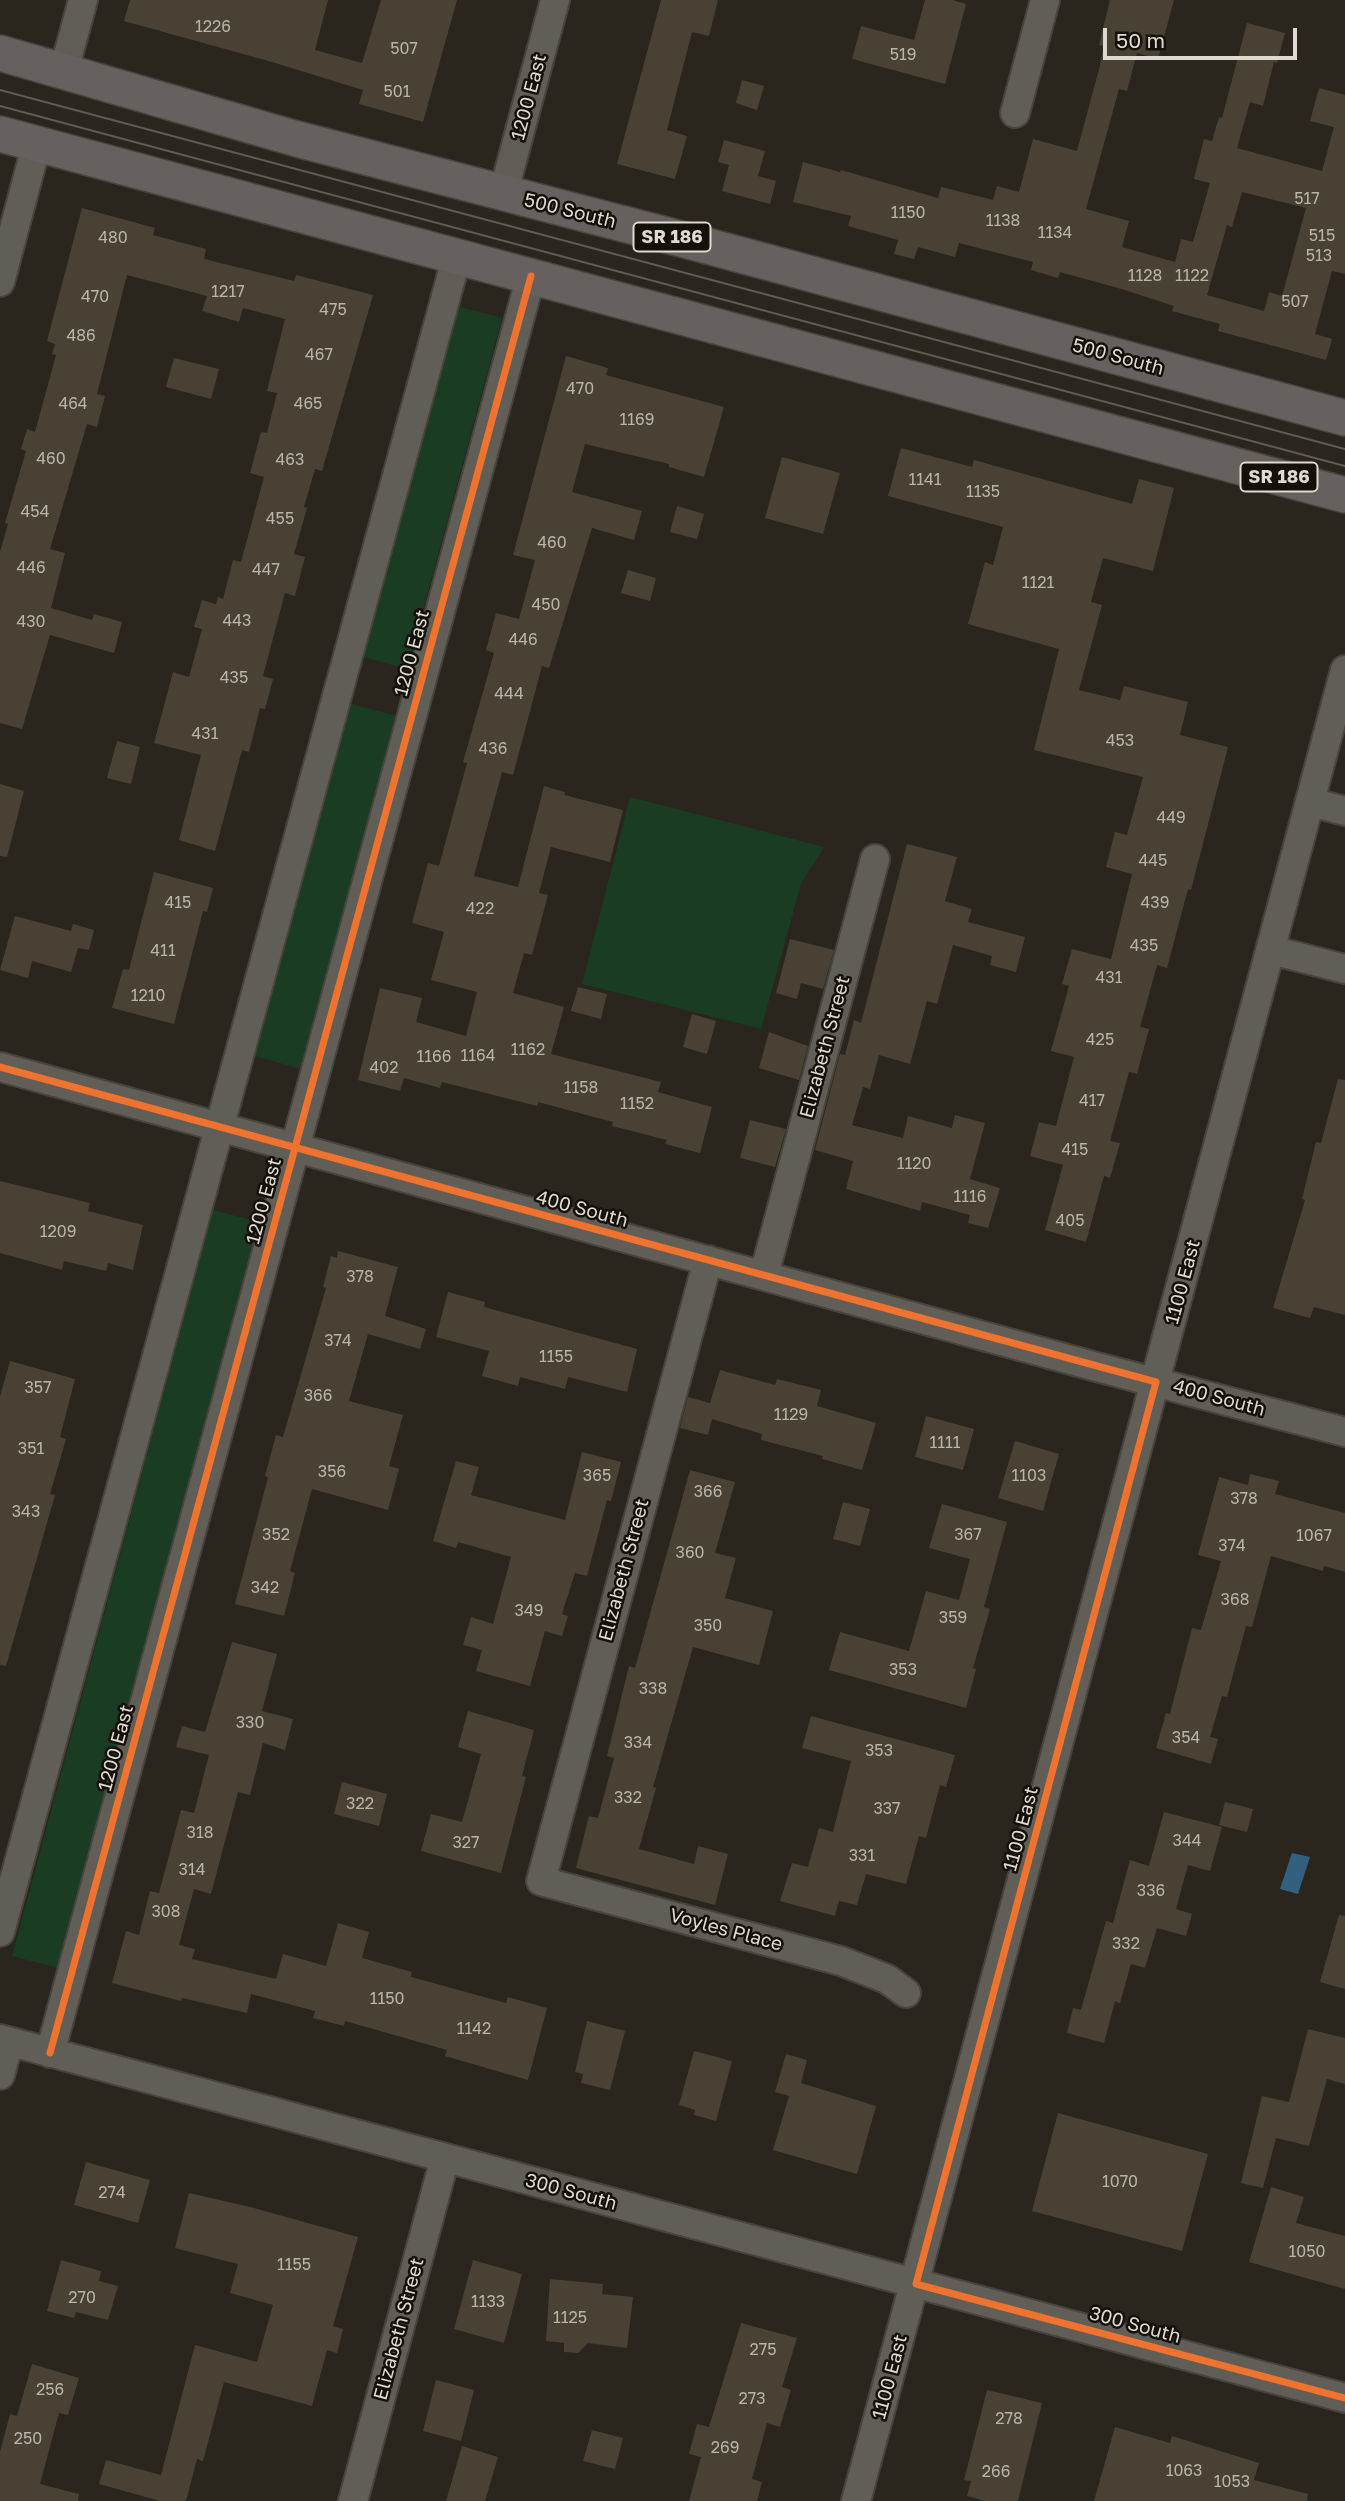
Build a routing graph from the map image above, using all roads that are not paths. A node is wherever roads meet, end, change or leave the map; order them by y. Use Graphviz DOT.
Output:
graph roads {
  1 [pos="83,0"];
  2 [pos="555,0"];
  3 [pos="1045,0"];
  4 [pos="0,53"];
  5 [pos="64,70"];
  6 [pos="1015,113"];
  7 [pos="0,134"];
  8 [pos="37,144"];
  9 [pos="503,194"];
  10 [pos="457,256"];
  11 [pos="531,276"];
  12 [pos="0,282"];
  13 [pos="1345,418"];
  14 [pos="1345,495"];
  15 [pos="1345,670"];
  16 [pos="1310,802"];
  17 [pos="1345,811"];
  18 [pos="875,859"];
  19 [pos="1271,950"];
  20 [pos="1345,969"];
  21 [pos="0,1067"];
  22 [pos="220,1126"];
  23 [pos="295,1147"];
  24 [pos="708,1260"];
  25 [pos="764,1275"];
  26 [pos="1156,1382"];
  27 [pos="1345,1432"];
  28 [pos="541,1881"];
  29 [pos="0,1932"];
  30 [pos="906,1993"];
  31 [pos="5,2040"];
  32 [pos="50,2053"];
  33 [pos="0,2076"];
  34 [pos="445,2158"];
  35 [pos="916,2284"];
  36 [pos="1345,2398"];
  37 [pos="353,2501"];
  38 [pos="856,2501"];
  1 -- 5 [label="street"];
  2 -- 9 [label="street, 1200 East"];
  3 -- 6 [label="street"];
  4 -- 5 [label="main road, 500 South / SR 186"];
  5 -- 9 [label="main road, 500 South / SR 186"];
  7 -- 8 [label="main road, SR 186"];
  8 -- 10 [label="main road, SR 186"];
  8 -- 12 [label="street"];
  9 -- 13 [label="main road, 500 South / SR 186"];
  10 -- 11 [label="main road, SR 186"];
  10 -- 22 [label="street"];
  11 -- 14 [label="main road, SR 186"];
  11 -- 23 [label="street, 1200 East"];
  15 -- 16 [label="street, 1100 East"];
  16 -- 17 [label="street"];
  16 -- 19 [label="street, 1100 East"];
  18 -- 25 [label="street, Elizabeth Street"];
  19 -- 20 [label="street"];
  19 -- 26 [label="street, 1100 East"];
  21 -- 22 [label="street, 400 South"];
  22 -- 23 [label="street, 400 South"];
  22 -- 29 [label="street"];
  23 -- 24 [label="street, 400 South"];
  23 -- 32 [label="street, 1200 East"];
  24 -- 25 [label="street, 400 South"];
  24 -- 28 [label="street, Elizabeth Street"];
  25 -- 26 [label="street, 400 South"];
  26 -- 27 [label="street, 400 South"];
  26 -- 35 [label="street, 1100 East"];
  28 -- 30 [label="street, Voyles Place"];
  31 -- 32 [label="street, 300 South"];
  31 -- 33 [label="street"];
  32 -- 34 [label="street, 300 South"];
  34 -- 35 [label="street, 300 South"];
  34 -- 37 [label="street, Elizabeth Street"];
  35 -- 36 [label="street, 300 South"];
  35 -- 38 [label="street, 1100 East"];
}
